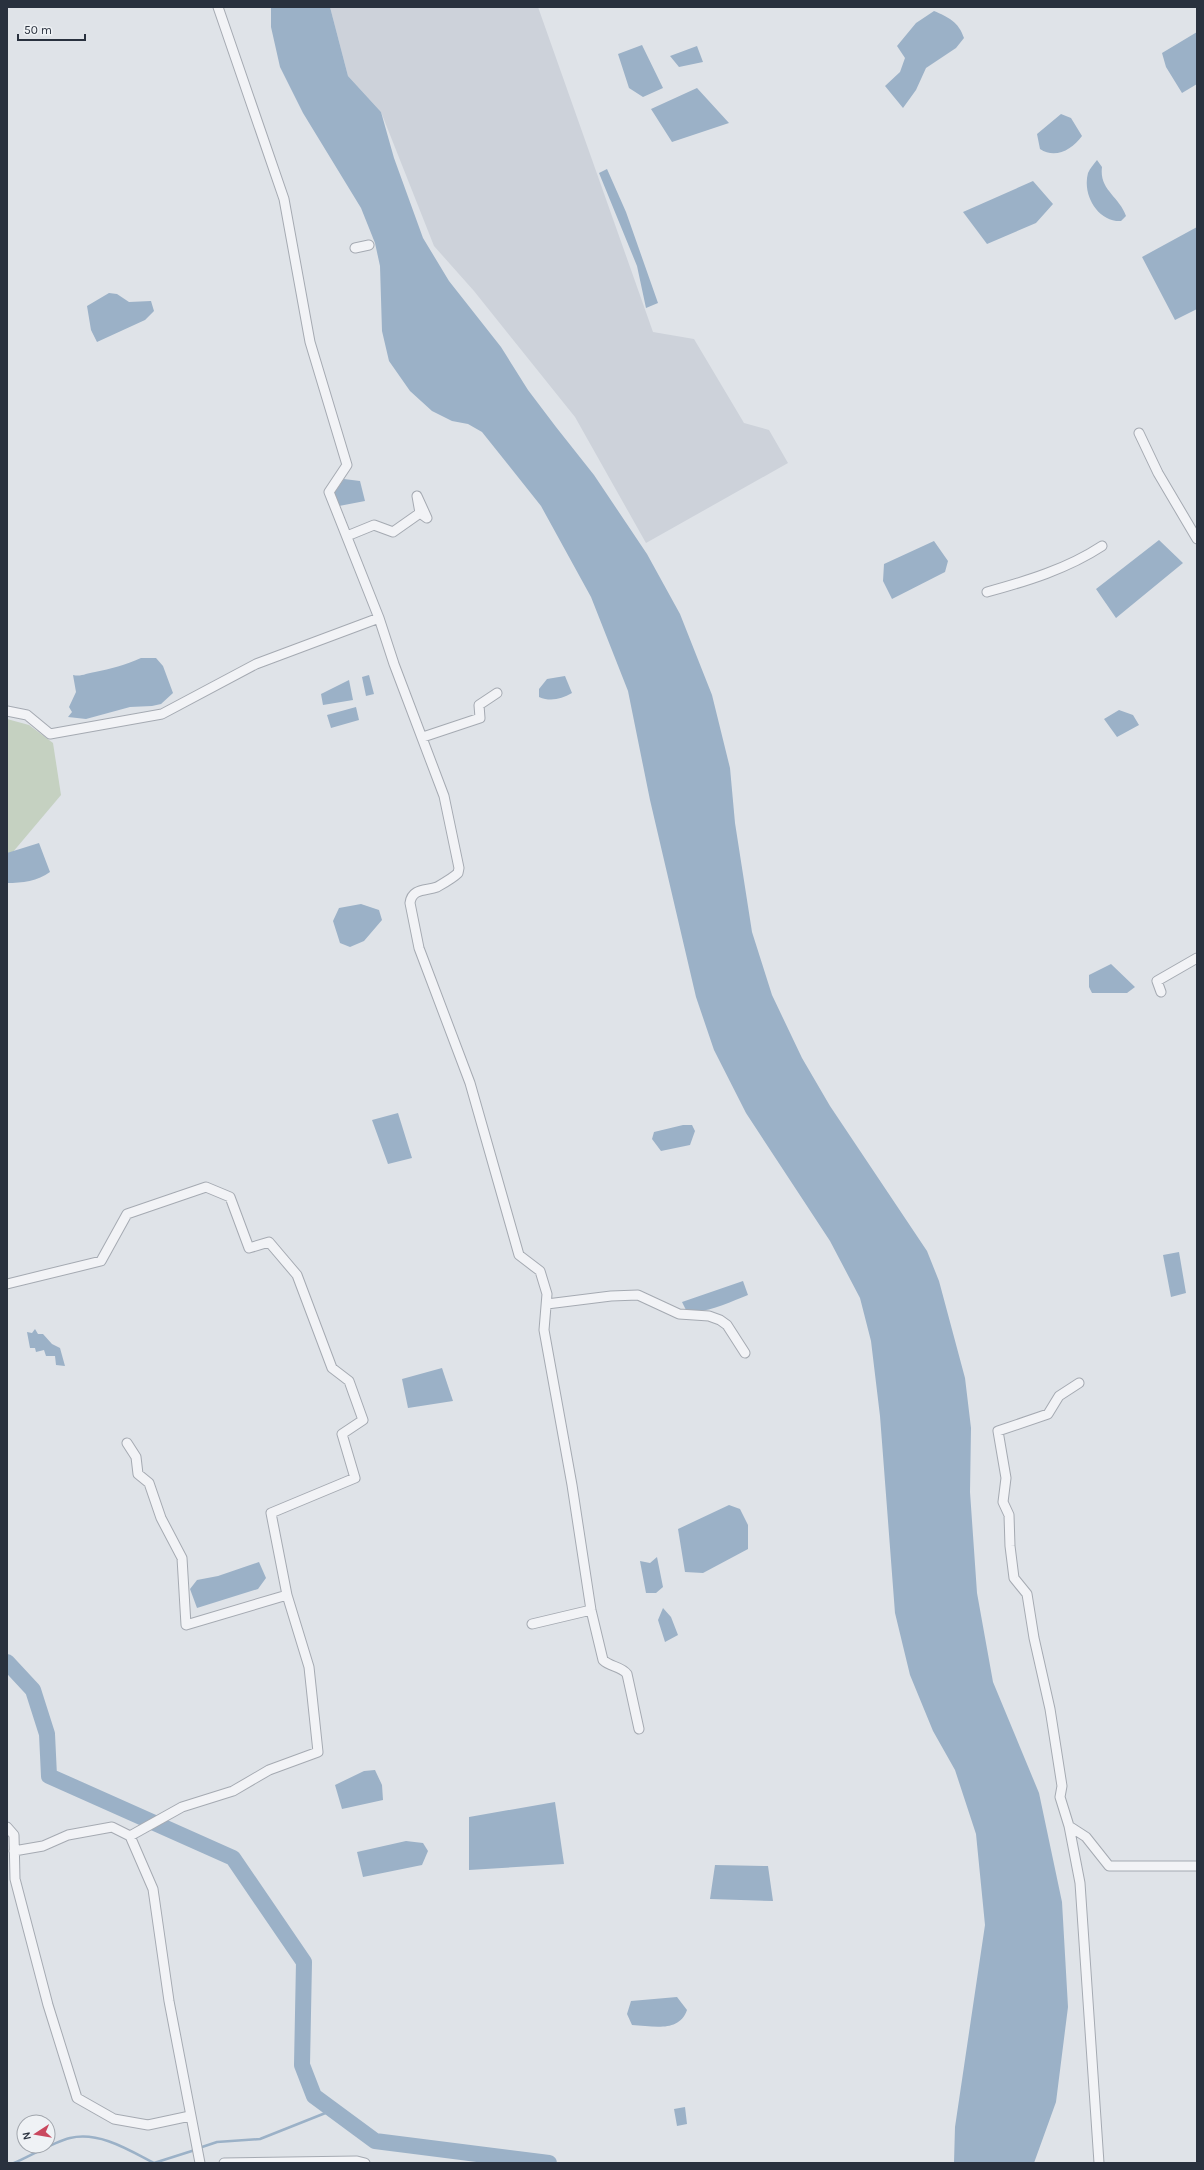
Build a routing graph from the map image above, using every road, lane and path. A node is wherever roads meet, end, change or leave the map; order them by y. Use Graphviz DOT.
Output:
graph roads {
  1 [pos="218,7"];
  2 [pos="369,245"];
  3 [pos="355,248"];
  4 [pos="1139,433"];
  5 [pos="420,513"];
  6 [pos="347,536"];
  7 [pos="1197,539"];
  8 [pos="1102,546"];
  9 [pos="987,592"];
  10 [pos="379,618"];
  11 [pos="497,693"];
  12 [pos="7,711"];
  13 [pos="423,737"];
  14 [pos="1197,958"];
  15 [pos="1162,992"];
  16 [pos="7,1284"];
  17 [pos="547,1304"];
  18 [pos="745,1353"];
  19 [pos="1079,1383"];
  20 [pos="127,1443"];
  21 [pos="287,1594"];
  22 [pos="591,1610"];
  23 [pos="532,1624"];
  24 [pos="639,1729"];
  25 [pos="1069,1826"];
  26 [pos="7,1827"];
  27 [pos="130,1836"];
  28 [pos="14,1851"];
  29 [pos="1197,1866"];
  30 [pos="190,2116"];
  31 [pos="200,2163"];
  32 [pos="224,2163"];
  33 [pos="365,2163"];
  34 [pos="1099,2163"];
  1 -- 6 [label="street"];
  2 -- 3 [label="street"];
  4 -- 7 [label="street"];
  5 -- 6 [label="street"];
  6 -- 10 [label="street"];
  8 -- 9 [label="street"];
  10 -- 12 [label="street"];
  10 -- 13 [label="street"];
  11 -- 13 [label="street"];
  13 -- 17 [label="street"];
  14 -- 15 [label="street"];
  16 -- 21 [label="street"];
  17 -- 18 [label="street"];
  17 -- 22 [label="street"];
  19 -- 25 [label="street"];
  20 -- 21 [label="street"];
  21 -- 27 [label="street"];
  22 -- 23 [label="street"];
  22 -- 24 [label="street"];
  25 -- 29 [label="street"];
  25 -- 34 [label="street"];
  26 -- 28 [label="street"];
  27 -- 28 [label="street"];
  27 -- 30 [label="street"];
  28 -- 30 [label="street"];
  30 -- 31 [label="street"];
  32 -- 33 [label="street"];
}
